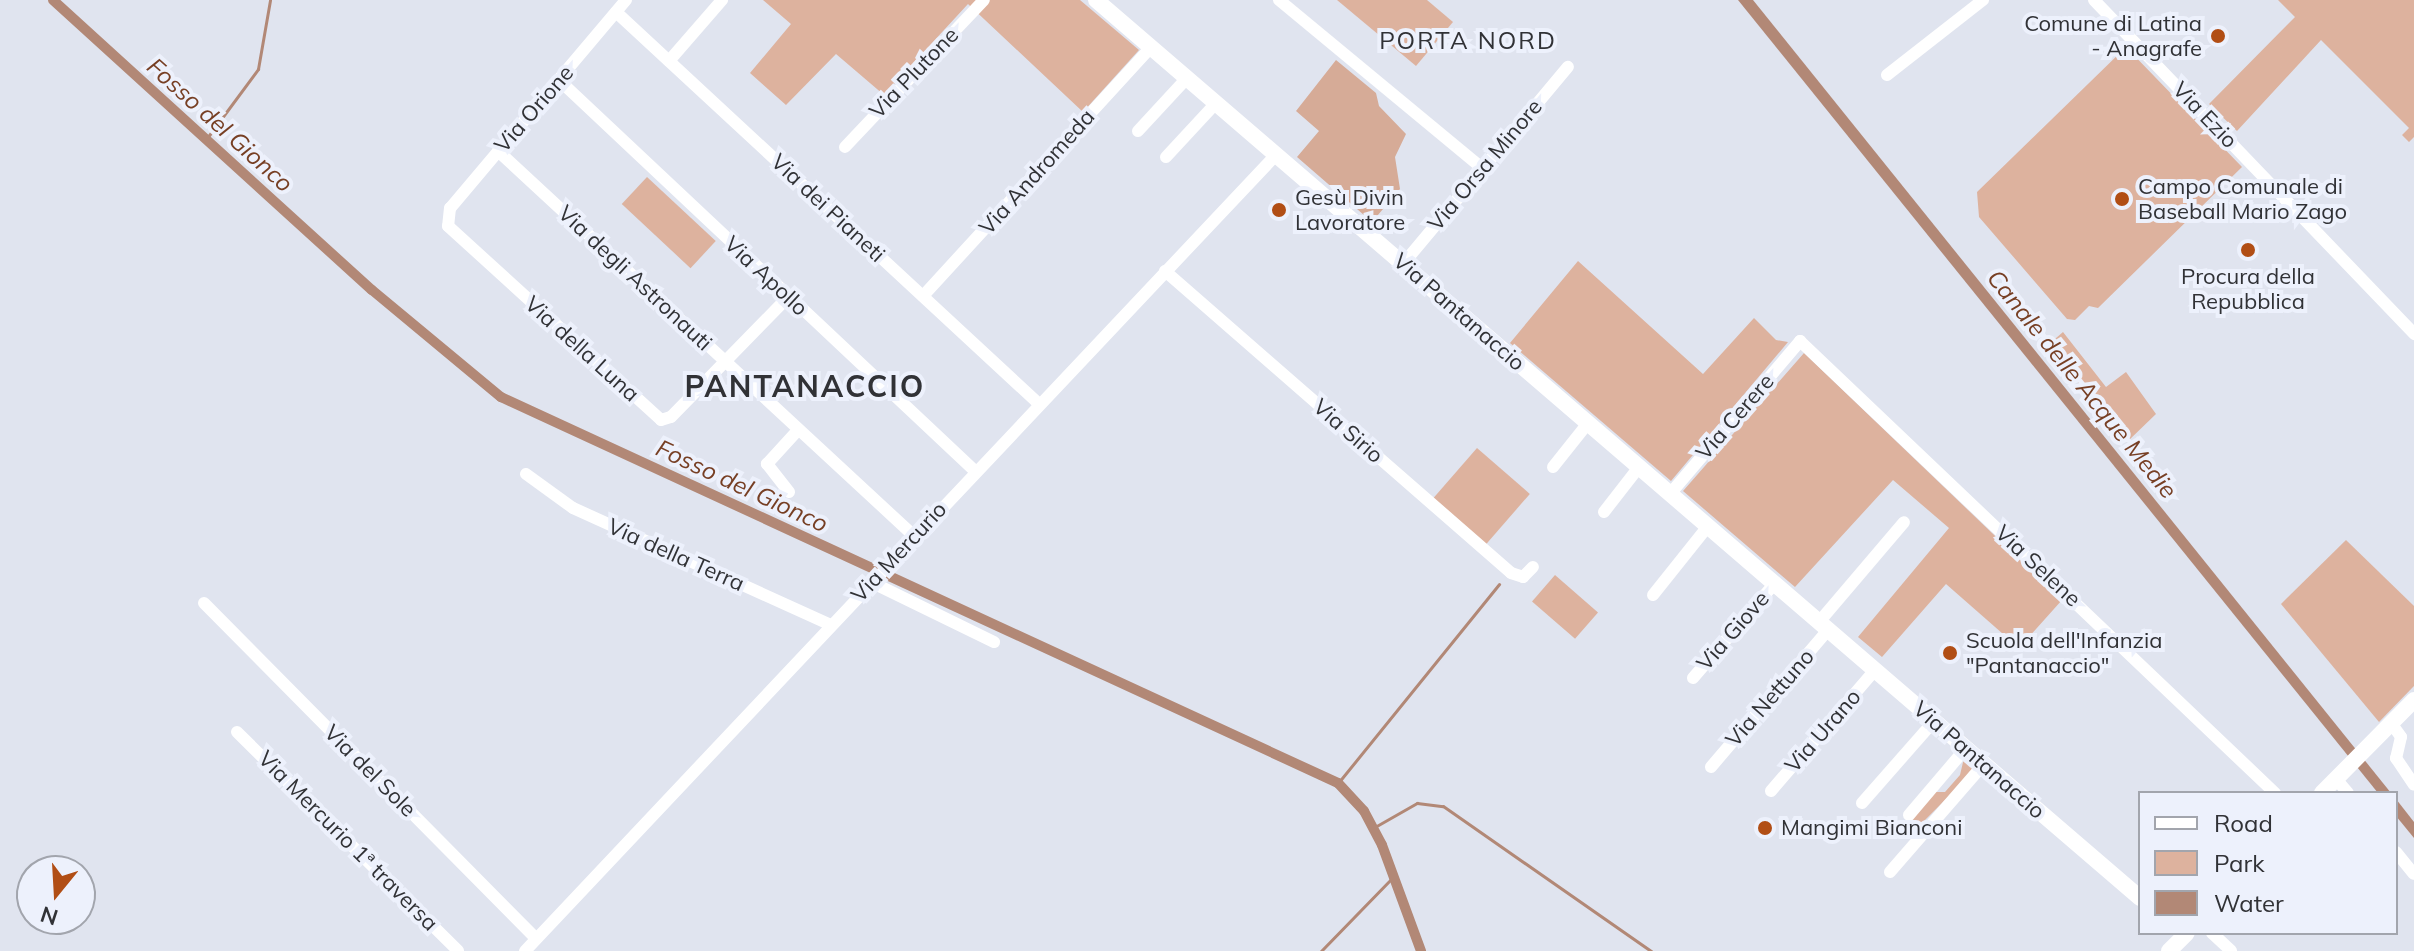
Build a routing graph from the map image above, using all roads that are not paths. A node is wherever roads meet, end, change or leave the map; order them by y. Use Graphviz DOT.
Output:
graph roads {
  1 [pos="626,0"];
  2 [pos="722,0"];
  3 [pos="984,0"];
  4 [pos="1096,0"];
  5 [pos="1279,0"];
  6 [pos="1983,0"];
  7 [pos="2102,3"];
  8 [pos="616,12"];
  9 [pos="1151,47"];
  10 [pos="669,61"];
  11 [pos="1568,67"];
  12 [pos="1887,75"];
  13 [pos="1187,78"];
  14 [pos="559,80"];
  15 [pos="1216,103"];
  16 [pos="1138,131"];
  17 [pos="845,147"];
  18 [pos="498,151"];
  19 [pos="1276,155"];
  20 [pos="1166,157"];
  21 [pos="1482,168"];
  22 [pos="446,220"];
  23 [pos="1403,264"];
  24 [pos="1165,271"];
  25 [pos="923,296"];
  26 [pos="788,297"];
  27 [pos="2414,334"];
  28 [pos="1800,341"];
  29 [pos="725,362"];
  30 [pos="1039,404"];
  31 [pos="1588,423"];
  32 [pos="798,430"];
  33 [pos="1553,467"];
  34 [pos="1639,467"];
  35 [pos="975,471"];
  36 [pos="526,474"];
  37 [pos="789,492"];
  38 [pos="1670,494"];
  39 [pos="1604,512"];
  40 [pos="1904,522"];
  41 [pos="1708,526"];
  42 [pos="913,535"];
  43 [pos="1533,567"];
  44 [pos="874,580"];
  45 [pos="1774,584"];
  46 [pos="1653,595"];
  47 [pos="204,603"];
  48 [pos="831,625"];
  49 [pos="1824,626"];
  50 [pos="994,642"];
  51 [pos="1875,670"];
  52 [pos="1693,678"];
  53 [pos="2412,706"];
  54 [pos="1934,721"];
  55 [pos="2391,723"];
  56 [pos="237,732"];
  57 [pos="1966,748"];
  58 [pos="1984,764"];
  59 [pos="1711,767"];
  60 [pos="2339,776"];
  61 [pos="1936,785"];
  62 [pos="2414,785"];
  63 [pos="1771,791"];
  64 [pos="2273,791"];
  65 [pos="2324,791"];
  66 [pos="2347,791"];
  67 [pos="1952,799"];
  68 [pos="1862,803"];
  69 [pos="1909,815"];
  70 [pos="2398,854"];
  71 [pos="1890,872"];
  72 [pos="2414,874"];
  73 [pos="2138,896"];
  74 [pos="2183,935"];
  75 [pos="2214,935"];
  76 [pos="536,939"];
  77 [pos="458,951"];
  78 [pos="525,951"];
  79 [pos="2169,951"];
  80 [pos="2231,951"];
  1 -- 8 [label="street, Via Orione"];
  2 -- 10 [label="street"];
  3 -- 17 [label="street, Via Plutone"];
  4 -- 9 [label="street, Via Pantanaccio"];
  5 -- 21 [label="street"];
  6 -- 12 [label="street"];
  7 -- 27 [label="street, Via Ezio"];
  8 -- 10 [label="street, Via dei Pianeti"];
  8 -- 14 [label="street, Via Orione"];
  9 -- 13 [label="street, Via Pantanaccio"];
  9 -- 25 [label="street, Via Andromeda"];
  10 -- 25 [label="street, Via dei Pianeti"];
  11 -- 21 [label="street, Via Orsa Minore"];
  13 -- 15 [label="street, Via Pantanaccio"];
  13 -- 16 [label="street"];
  14 -- 18 [label="street, Via Orione"];
  14 -- 26 [label="street, Via Apollo"];
  15 -- 19 [label="street, Via Pantanaccio"];
  15 -- 20 [label="street"];
  18 -- 22 [label="street, Via Orione"];
  18 -- 29 [label="street, Via degli Astronauti"];
  19 -- 23 [label="street, Via Pantanaccio"];
  19 -- 24 [label="street, Via Mercurio"];
  21 -- 23 [label="street, Via Orsa Minore"];
  22 -- 29 [label="street, Via della Luna"];
  23 -- 31 [label="street, Via Pantanaccio"];
  24 -- 30 [label="street, Via Mercurio"];
  24 -- 43 [label="street, Via Sirio"];
  25 -- 30 [label="street, Via dei Pianeti"];
  26 -- 29 [label="street, Via della Luna"];
  26 -- 35 [label="street, Via Apollo"];
  28 -- 38 [label="street, Via Cerere"];
  28 -- 64 [label="street, Via Selene"];
  29 -- 32 [label="street, Via degli Astronauti"];
  30 -- 35 [label="street, Via Mercurio"];
  31 -- 33 [label="street"];
  31 -- 34 [label="street, Via Pantanaccio"];
  32 -- 37 [label="street"];
  32 -- 42 [label="street, Via degli Astronauti"];
  34 -- 38 [label="street, Via Pantanaccio"];
  34 -- 39 [label="street"];
  35 -- 42 [label="street, Via Mercurio"];
  36 -- 48 [label="street, Via della Terra"];
  38 -- 41 [label="street, Via Pantanaccio"];
  40 -- 49 [label="street"];
  41 -- 45 [label="street, Via Pantanaccio"];
  41 -- 46 [label="street"];
  42 -- 44 [label="street, Via Mercurio"];
  44 -- 48 [label="street, Via Mercurio"];
  44 -- 50 [label="street"];
  45 -- 49 [label="street, Via Pantanaccio"];
  45 -- 52 [label="street, Via Giove"];
  47 -- 76 [label="street, Via del Sole"];
  48 -- 76 [label="street, Via Mercurio"];
  49 -- 51 [label="street, Via Pantanaccio"];
  49 -- 59 [label="street, Via Nettuno"];
  51 -- 54 [label="street, Via Pantanaccio"];
  51 -- 63 [label="street, Via Urano"];
  53 -- 55 [label="street"];
  54 -- 57 [label="street, Via Pantanaccio"];
  54 -- 68 [label="street"];
  55 -- 60 [label="street"];
  55 -- 62 [label="street"];
  56 -- 77 [label="street, Via Mercurio 1ª traversa"];
  57 -- 58 [label="street, Via Pantanaccio"];
  57 -- 61 [label="street"];
  58 -- 67 [label="street"];
  58 -- 73 [label="street, Via Pantanaccio"];
  60 -- 65 [label="street"];
  60 -- 66 [label="street"];
  61 -- 67 [label="street"];
  61 -- 69 [label="street"];
  67 -- 71 [label="street"];
  70 -- 72 [label="street"];
  74 -- 79 [label="street"];
  75 -- 80 [label="street"];
  76 -- 78 [label="street, Via Mercurio"];
}
